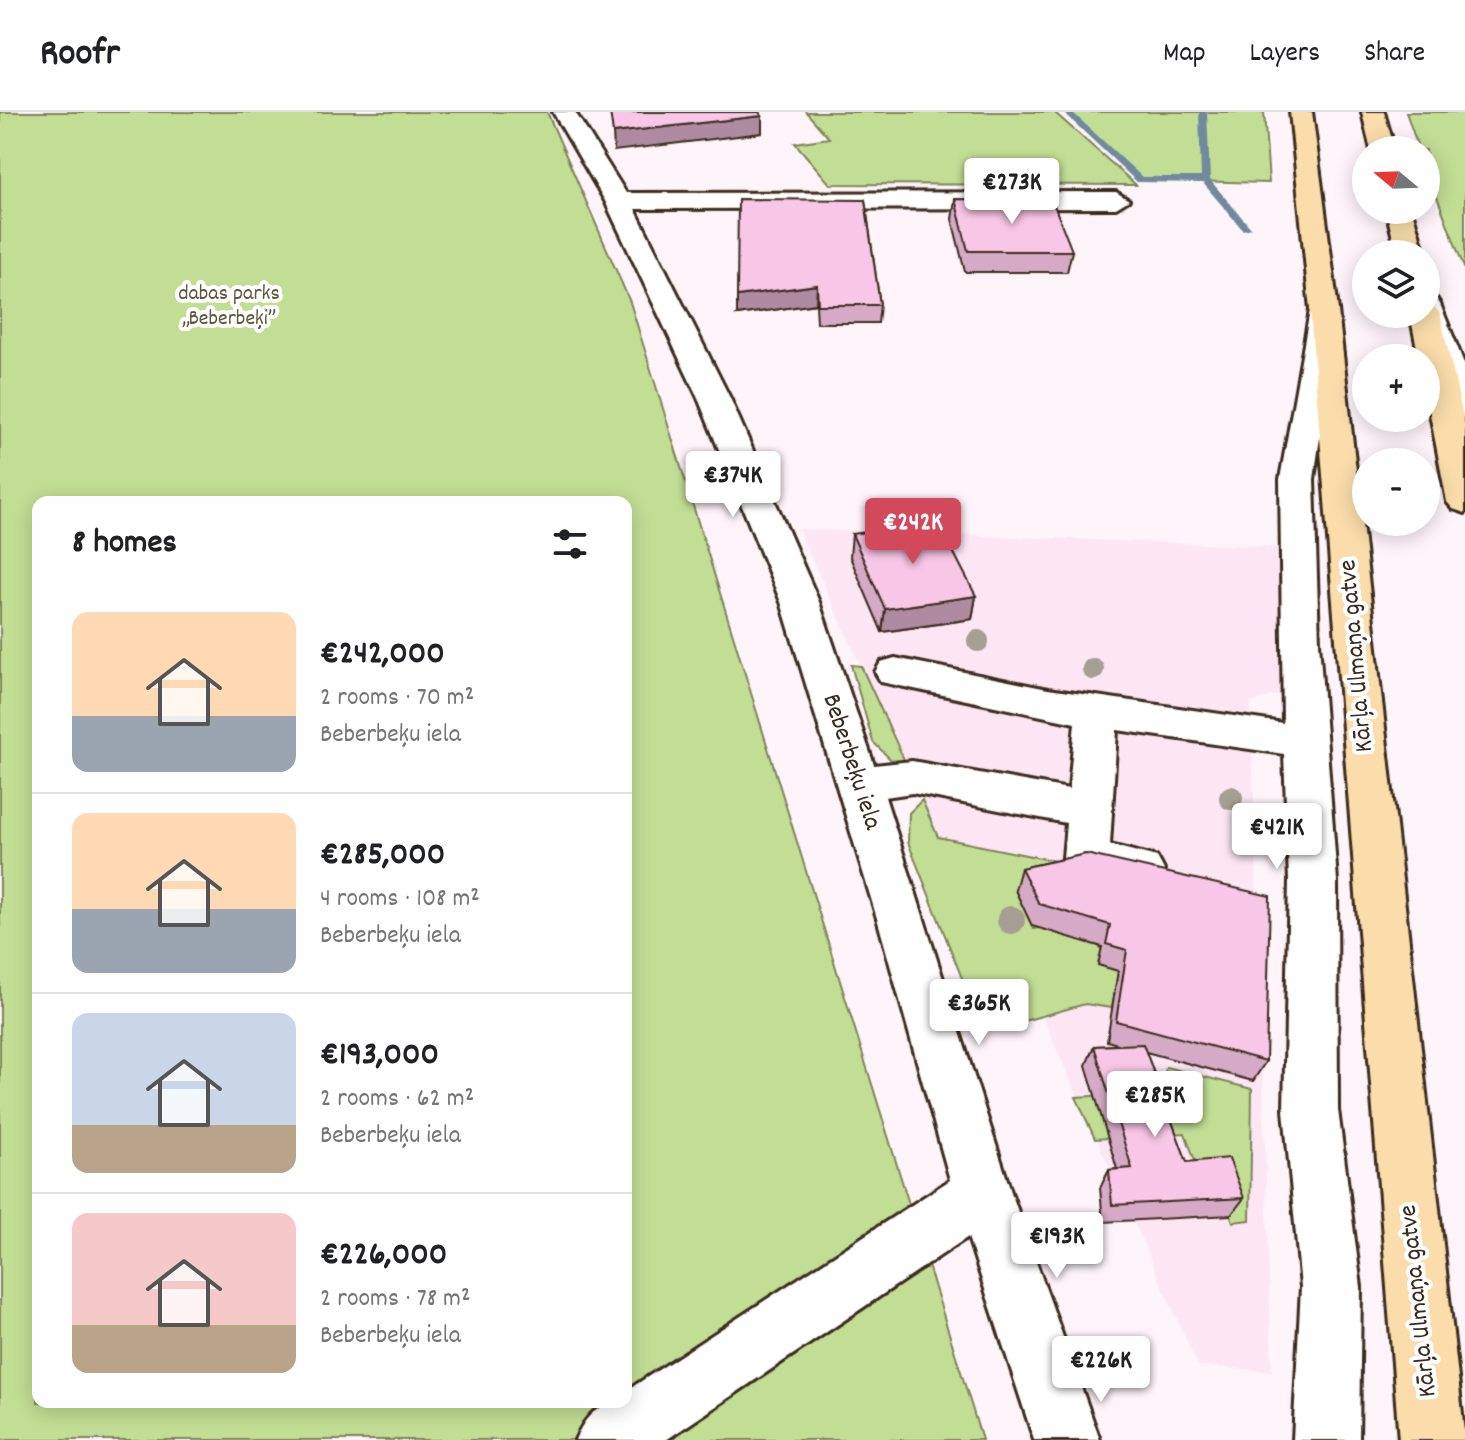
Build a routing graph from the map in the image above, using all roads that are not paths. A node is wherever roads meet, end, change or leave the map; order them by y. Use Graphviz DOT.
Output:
graph roads {
  1 [pos="564,112"];
  2 [pos="1301,112"];
  3 [pos="1373,112"];
  4 [pos="1379,136"];
  5 [pos="1116,200"];
  6 [pos="618,201"];
  7 [pos="1324,310"];
  8 [pos="1428,328"];
  9 [pos="1435,328"];
  10 [pos="1465,407"];
  11 [pos="1465,502"];
  12 [pos="895,672"];
  13 [pos="1097,712"];
  14 [pos="1305,741"];
  15 [pos="858,784"];
  16 [pos="1090,810"];
  17 [pos="1186,880"];
  18 [pos="982,1192"];
  19 [pos="608,1440"];
  20 [pos="1067,1440"];
  21 [pos="1326,1440"];
  22 [pos="1432,1440"];
  1 -- 6 [label="street, Beberbeķu iela"];
  2 -- 7 [label="highway, Kārļa Ulmaņa gatve"];
  3 -- 4 [label="highway"];
  5 -- 6 [label="street"];
  6 -- 15 [label="street, Beberbeķu iela"];
  7 -- 14 [label="street"];
  7 -- 22 [label="highway, Kārļa Ulmaņa gatve"];
  8 -- 11 [label="highway"];
  9 -- 10 [label="street"];
  12 -- 13 [label="street"];
  13 -- 14 [label="street"];
  13 -- 16 [label="street"];
  14 -- 21 [label="street"];
  15 -- 16 [label="street"];
  15 -- 18 [label="street, Beberbeķu iela"];
  16 -- 17 [label="street"];
  18 -- 19 [label="street"];
  18 -- 20 [label="street, Beberbeķu iela"];
}
